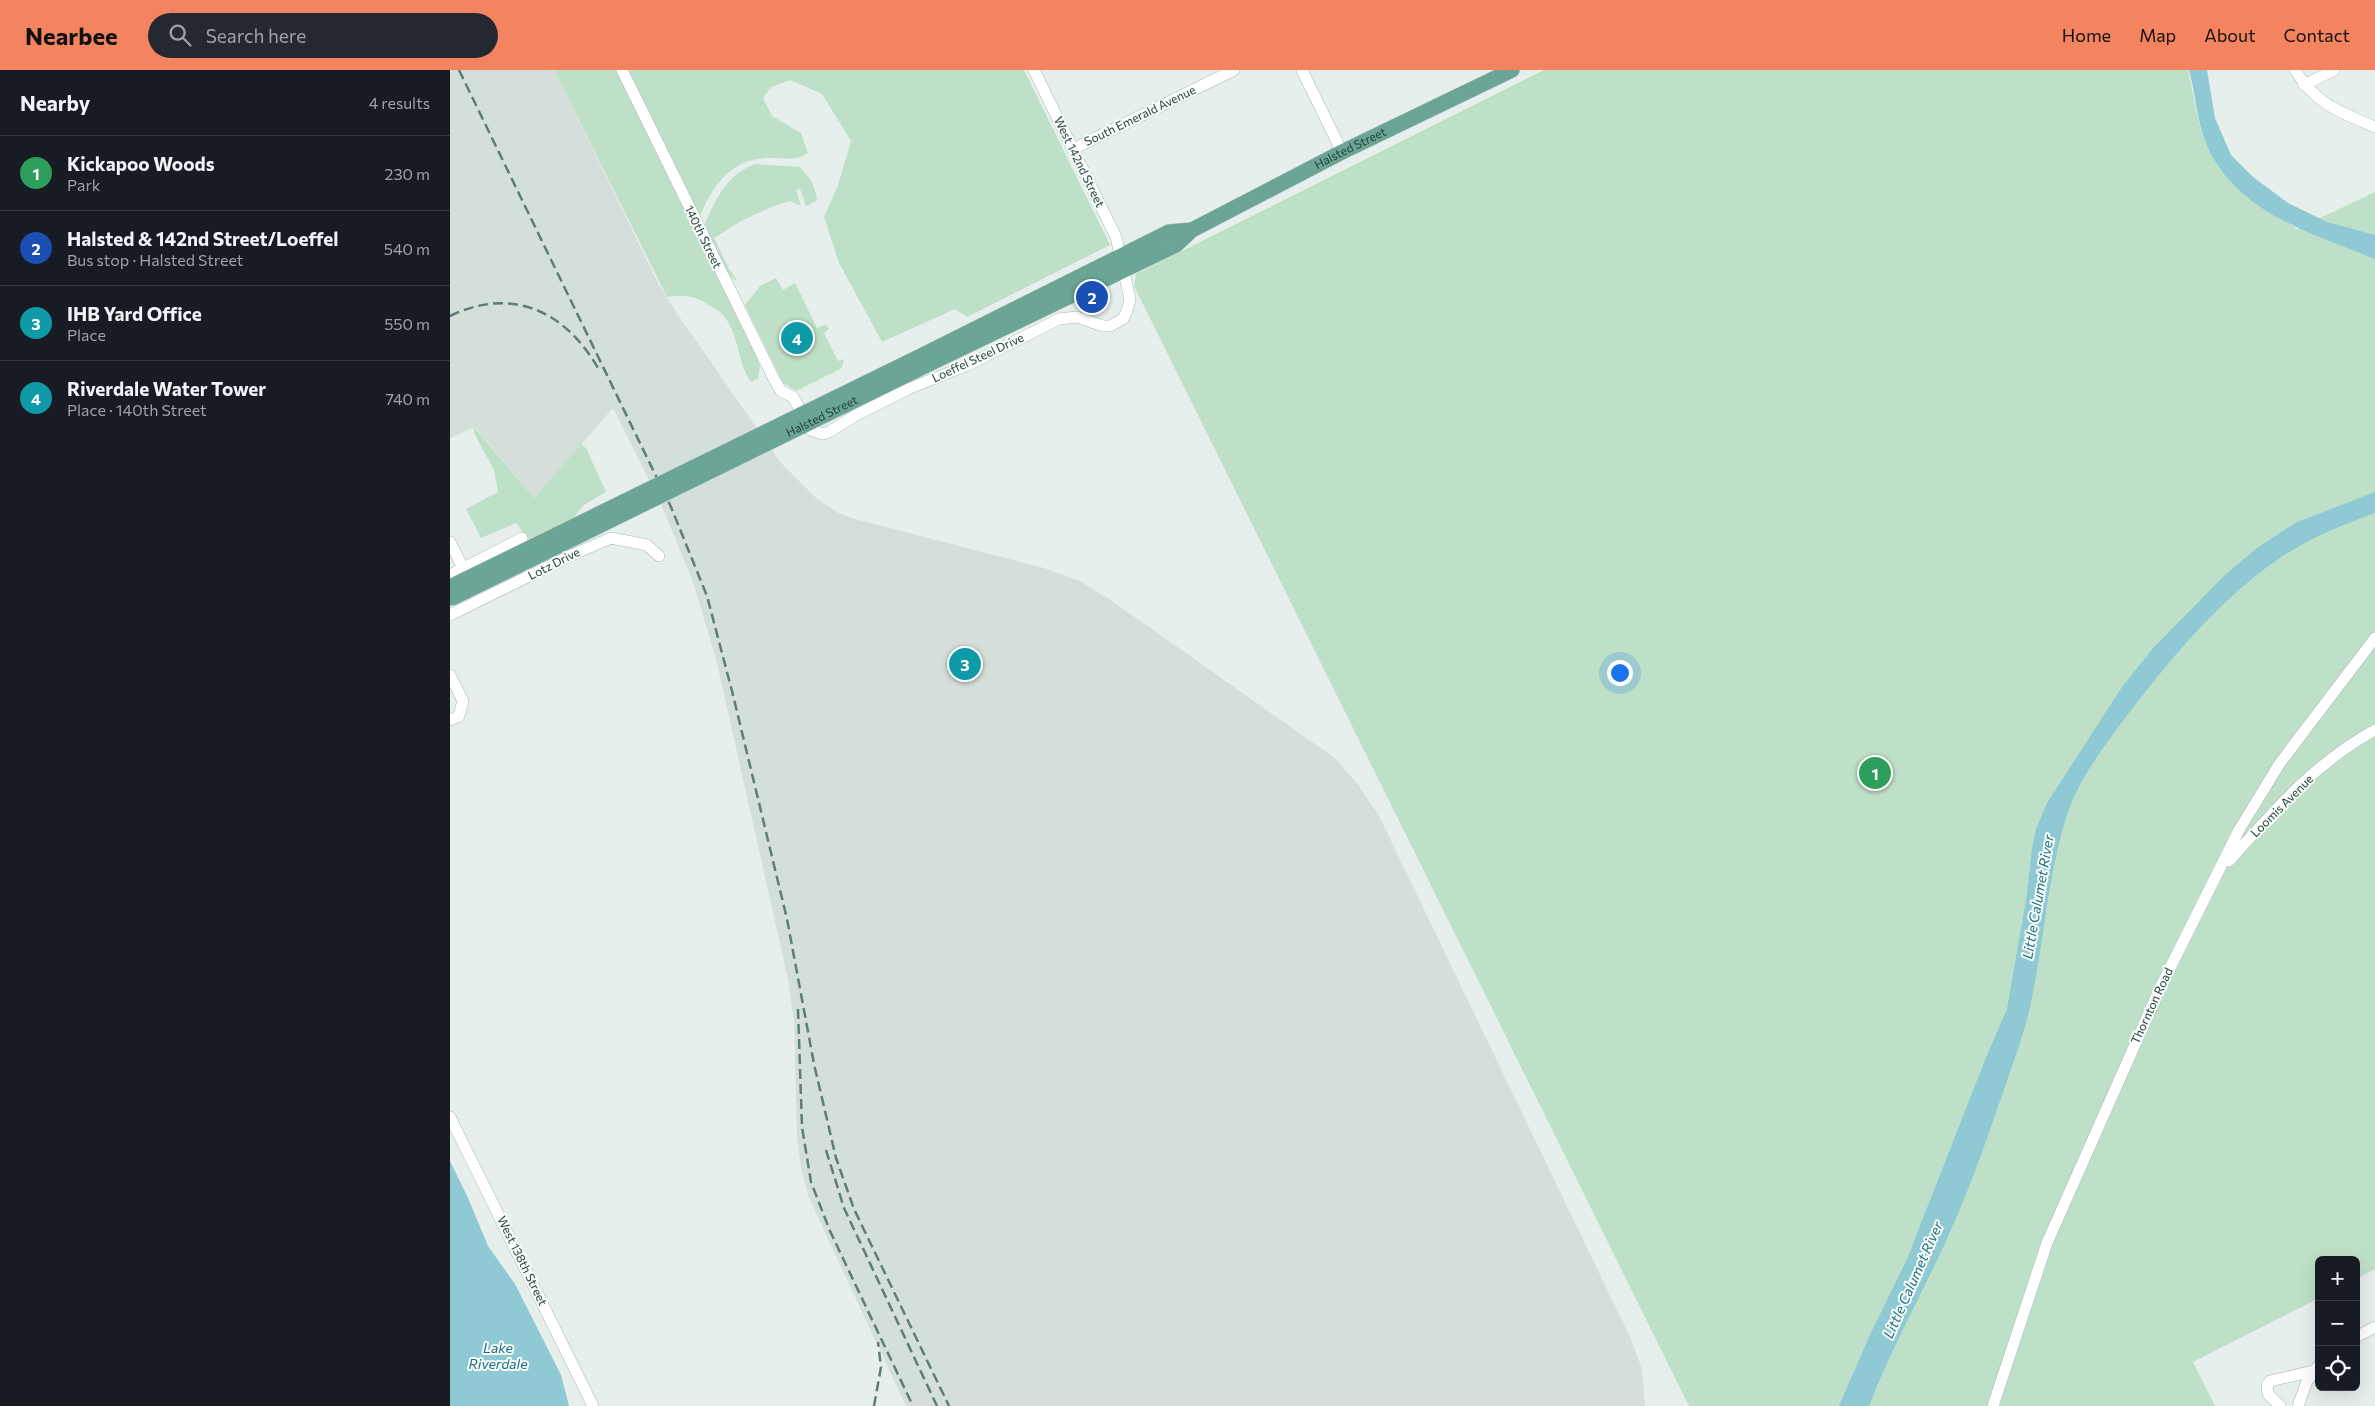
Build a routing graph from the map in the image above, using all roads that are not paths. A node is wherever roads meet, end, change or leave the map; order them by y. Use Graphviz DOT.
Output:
graph roads {
  1 [pos="622,70"];
  2 [pos="1034,70"];
  3 [pos="1234,70"];
  4 [pos="1302,70"];
  5 [pos="1512,70"];
  6 [pos="2295,70"];
  7 [pos="2334,70"];
  8 [pos="2304,85"];
  9 [pos="2375,127"];
  10 [pos="1072,149"];
  11 [pos="1342,152"];
  12 [pos="1123,263"];
  13 [pos="793,396"];
  14 [pos="522,538"];
  15 [pos="450,542"];
  16 [pos="659,556"];
  17 [pos="463,568"];
  18 [pos="450,575"];
  19 [pos="451,595"];
  20 [pos="450,615"];
  21 [pos="2375,638"];
  22 [pos="450,675"];
  23 [pos="450,720"];
  24 [pos="2375,730"];
  25 [pos="2219,872"];
  26 [pos="450,1116"];
  27 [pos="2375,1327"];
  28 [pos="2360,1335"];
  29 [pos="2315,1368"];
  30 [pos="2315,1370"];
  31 [pos="593,1406"];
  32 [pos="1993,1406"];
  33 [pos="2280,1406"];
  34 [pos="2298,1406"];
  1 -- 13 [label="street, 140th Street"];
  2 -- 10 [label="street, West 142nd Street"];
  3 -- 10 [label="street, South Emerald Avenue"];
  4 -- 11 [label="street"];
  5 -- 11 [label="main road, Halsted Street"];
  6 -- 8 [label="street"];
  7 -- 8 [label="street"];
  8 -- 9 [label="street"];
  10 -- 12 [label="street, West 142nd Street"];
  11 -- 12 [label="main road, Halsted Street"];
  12 -- 13 [label="street, Loeffel Steel Drive"];
  12 -- 19 [label="main road, Halsted Street, bridge"];
  14 -- 17 [label="street"];
  15 -- 17 [label="street"];
  16 -- 20 [label="street, Lotz Drive"];
  17 -- 18 [label="street"];
  21 -- 25 [label="street, Thornton Road"];
  22 -- 23 [label="street"];
  24 -- 25 [label="street, Loomis Avenue"];
  25 -- 32 [label="street, Thornton Road"];
  26 -- 31 [label="street, West 138th Street"];
  27 -- 28 [label="street"];
  29 -- 33 [label="street"];
  30 -- 34 [label="street"];
}
